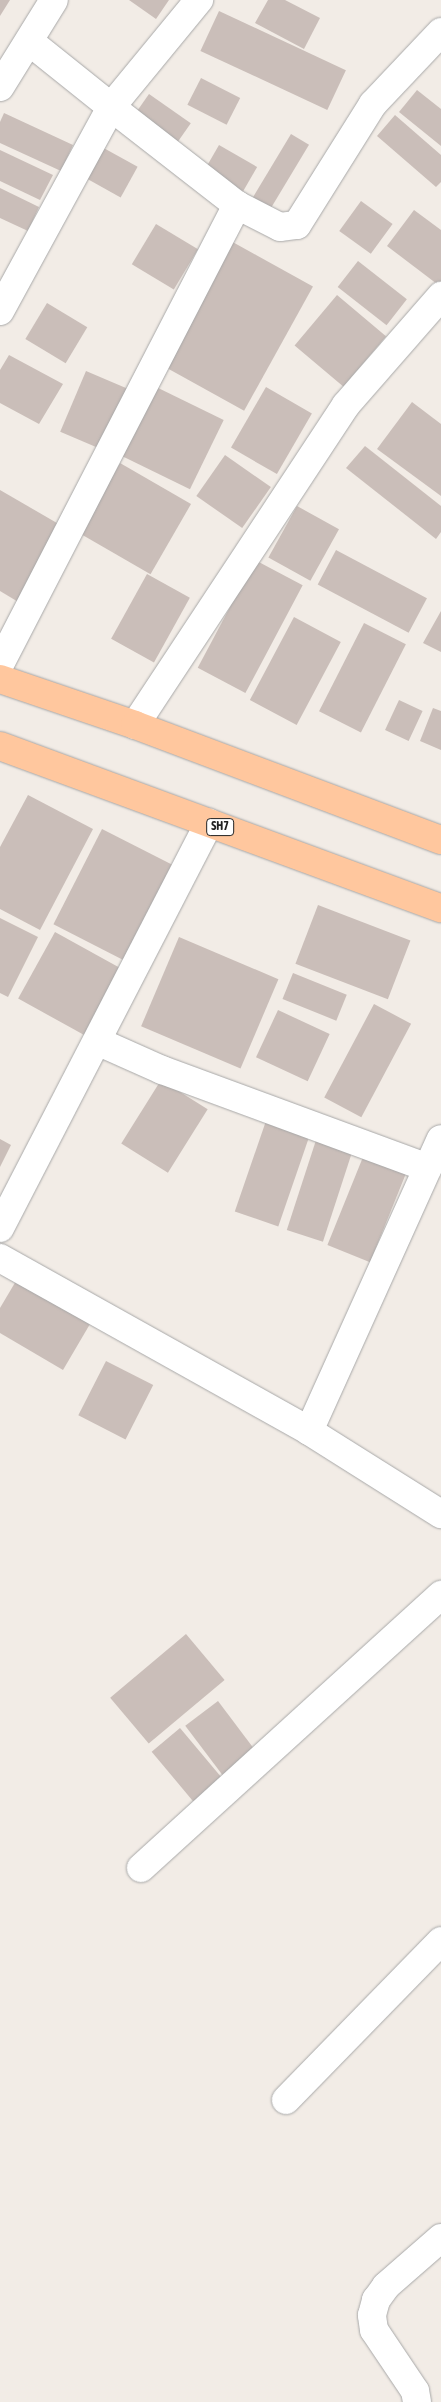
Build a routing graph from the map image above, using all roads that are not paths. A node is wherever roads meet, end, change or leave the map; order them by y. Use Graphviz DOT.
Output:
graph roads {
  1 [pos="54,0"];
  2 [pos="199,0"];
  3 [pos="441,32"];
  4 [pos="30,42"];
  5 [pos="0,88"];
  6 [pos="111,107"];
  7 [pos="237,205"];
  8 [pos="441,296"];
  9 [pos="0,311"];
  10 [pos="0,664"];
  11 [pos="0,679"];
  12 [pos="135,725"];
  13 [pos="0,746"];
  14 [pos="209,823"];
  15 [pos="441,840"];
  16 [pos="441,908"];
  17 [pos="99,1042"];
  18 [pos="441,1139"];
  19 [pos="428,1168"];
  20 [pos="0,1228"];
  21 [pos="0,1258"];
  22 [pos="309,1431"];
  23 [pos="441,1514"];
  24 [pos="441,1595"];
  25 [pos="141,1868"];
  26 [pos="441,1941"];
  27 [pos="286,2100"];
  28 [pos="441,2238"];
  29 [pos="417,2402"];
  1 -- 4 [label="street"];
  2 -- 6 [label="street"];
  3 -- 7 [label="street"];
  4 -- 5 [label="street"];
  4 -- 6 [label="street"];
  6 -- 7 [label="street"];
  6 -- 9 [label="street"];
  7 -- 10 [label="street"];
  8 -- 12 [label="street"];
  11 -- 12 [label="main road"];
  12 -- 15 [label="main road"];
  13 -- 14 [label="main road, SH7"];
  14 -- 16 [label="main road, SH7"];
  14 -- 17 [label="street"];
  17 -- 19 [label="street"];
  17 -- 20 [label="street"];
  18 -- 19 [label="street"];
  19 -- 22 [label="street"];
  21 -- 22 [label="street"];
  22 -- 23 [label="street"];
  24 -- 25 [label="street"];
  26 -- 27 [label="street"];
  28 -- 29 [label="street"];
}
